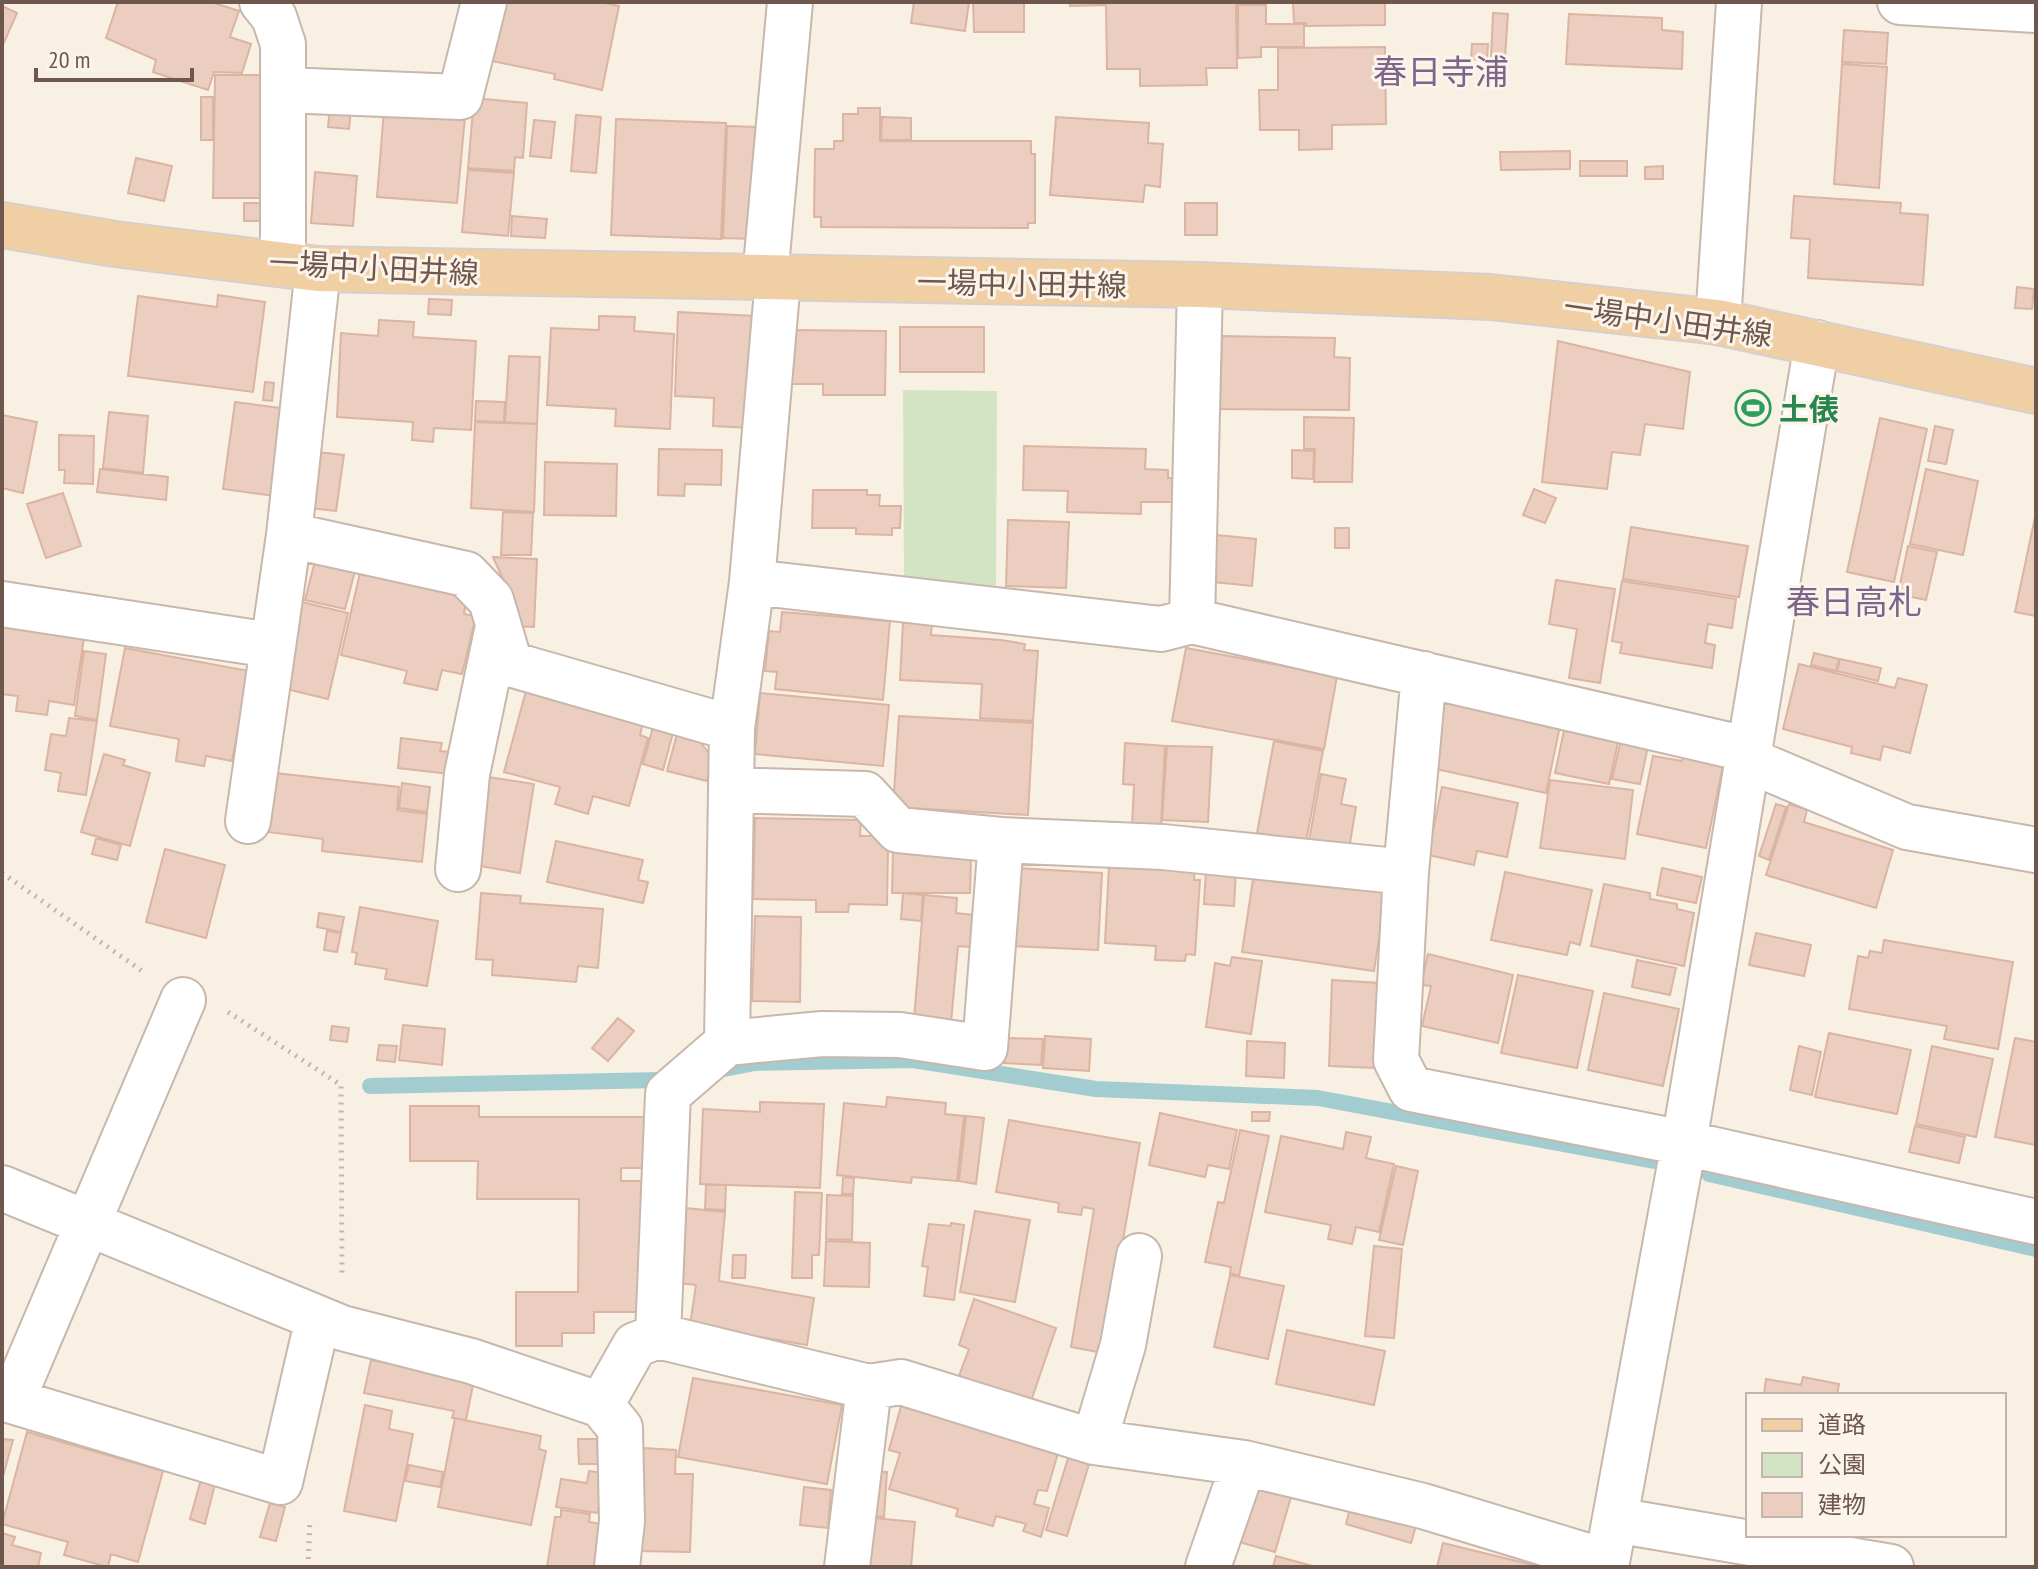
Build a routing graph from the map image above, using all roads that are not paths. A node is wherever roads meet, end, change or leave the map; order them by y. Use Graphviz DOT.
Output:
graph roads {
  1 [pos="262,2"];
  2 [pos="484,2"];
  3 [pos="790,2"];
  4 [pos="1739,2"];
  5 [pos="1900,2"];
  6 [pos="2036,10"];
  7 [pos="283,90"];
  8 [pos="2,225"];
  9 [pos="301,266"];
  10 [pos="772,279"];
  11 [pos="1200,285"];
  12 [pos="1718,322"];
  13 [pos="1817,343"];
  14 [pos="2036,391"];
  15 [pos="289,535"];
  16 [pos="752,582"];
  17 [pos="2,604"];
  18 [pos="1192,621"];
  19 [pos="498,626"];
  20 [pos="271,645"];
  21 [pos="1424,674"];
  22 [pos="732,728"];
  23 [pos="1749,755"];
  24 [pos="731,790"];
  25 [pos="248,821"];
  26 [pos="1001,840"];
  27 [pos="2036,850"];
  28 [pos="458,869"];
  29 [pos="1406,872"];
  30 [pos="183,1000"];
  31 [pos="727,1043"];
  32 [pos="1684,1143"];
  33 [pos="2,1188"];
  34 [pos="2036,1222"];
  35 [pos="87,1225"];
  36 [pos="1139,1256"];
  37 [pos="330,1323"];
  38 [pos="658,1336"];
  39 [pos="869,1387"];
  40 [pos="601,1405"];
  41 [pos="1094,1442"];
  42 [pos="1244,1463"];
  43 [pos="1609,1550"];
  44 [pos="617,1567"];
  45 [pos="847,1567"];
  46 [pos="1208,1567"];
  47 [pos="1891,1567"];
  1 -- 7 [label="street"];
  2 -- 7 [label="street"];
  3 -- 10 [label="street"];
  4 -- 12 [label="street"];
  5 -- 6 [label="street"];
  7 -- 9 [label="street"];
  8 -- 9 [label="main road, 一場中小田井線"];
  9 -- 10 [label="main road, 一場中小田井線"];
  9 -- 15 [label="street"];
  10 -- 11 [label="main road, 一場中小田井線"];
  10 -- 16 [label="street"];
  11 -- 12 [label="main road, 一場中小田井線"];
  11 -- 18 [label="street"];
  12 -- 13 [label="main road, 一場中小田井線"];
  13 -- 14 [label="main road, 一場中小田井線"];
  13 -- 23 [label="street"];
  15 -- 19 [label="street"];
  15 -- 20 [label="street"];
  16 -- 18 [label="street"];
  16 -- 22 [label="street"];
  17 -- 20 [label="street"];
  18 -- 21 [label="street"];
  19 -- 22 [label="street"];
  19 -- 28 [label="street"];
  20 -- 25 [label="street"];
  21 -- 23 [label="street"];
  21 -- 29 [label="street"];
  22 -- 24 [label="street"];
  23 -- 27 [label="street"];
  23 -- 32 [label="street"];
  24 -- 26 [label="street"];
  24 -- 31 [label="street"];
  26 -- 29 [label="street"];
  26 -- 31 [label="street"];
  29 -- 32 [label="street"];
  30 -- 35 [label="street"];
  31 -- 38 [label="street"];
  32 -- 34 [label="street"];
  32 -- 43 [label="street"];
  33 -- 35 [label="street"];
  35 -- 37 [label="street"];
  35 -- 37 [label="street"];
  36 -- 41 [label="street"];
  37 -- 40 [label="street"];
  38 -- 39 [label="street"];
  38 -- 40 [label="street"];
  39 -- 41 [label="street"];
  39 -- 45 [label="street"];
  40 -- 44 [label="street"];
  41 -- 42 [label="street"];
  42 -- 43 [label="street"];
  42 -- 46 [label="street"];
  43 -- 47 [label="street"];
}
